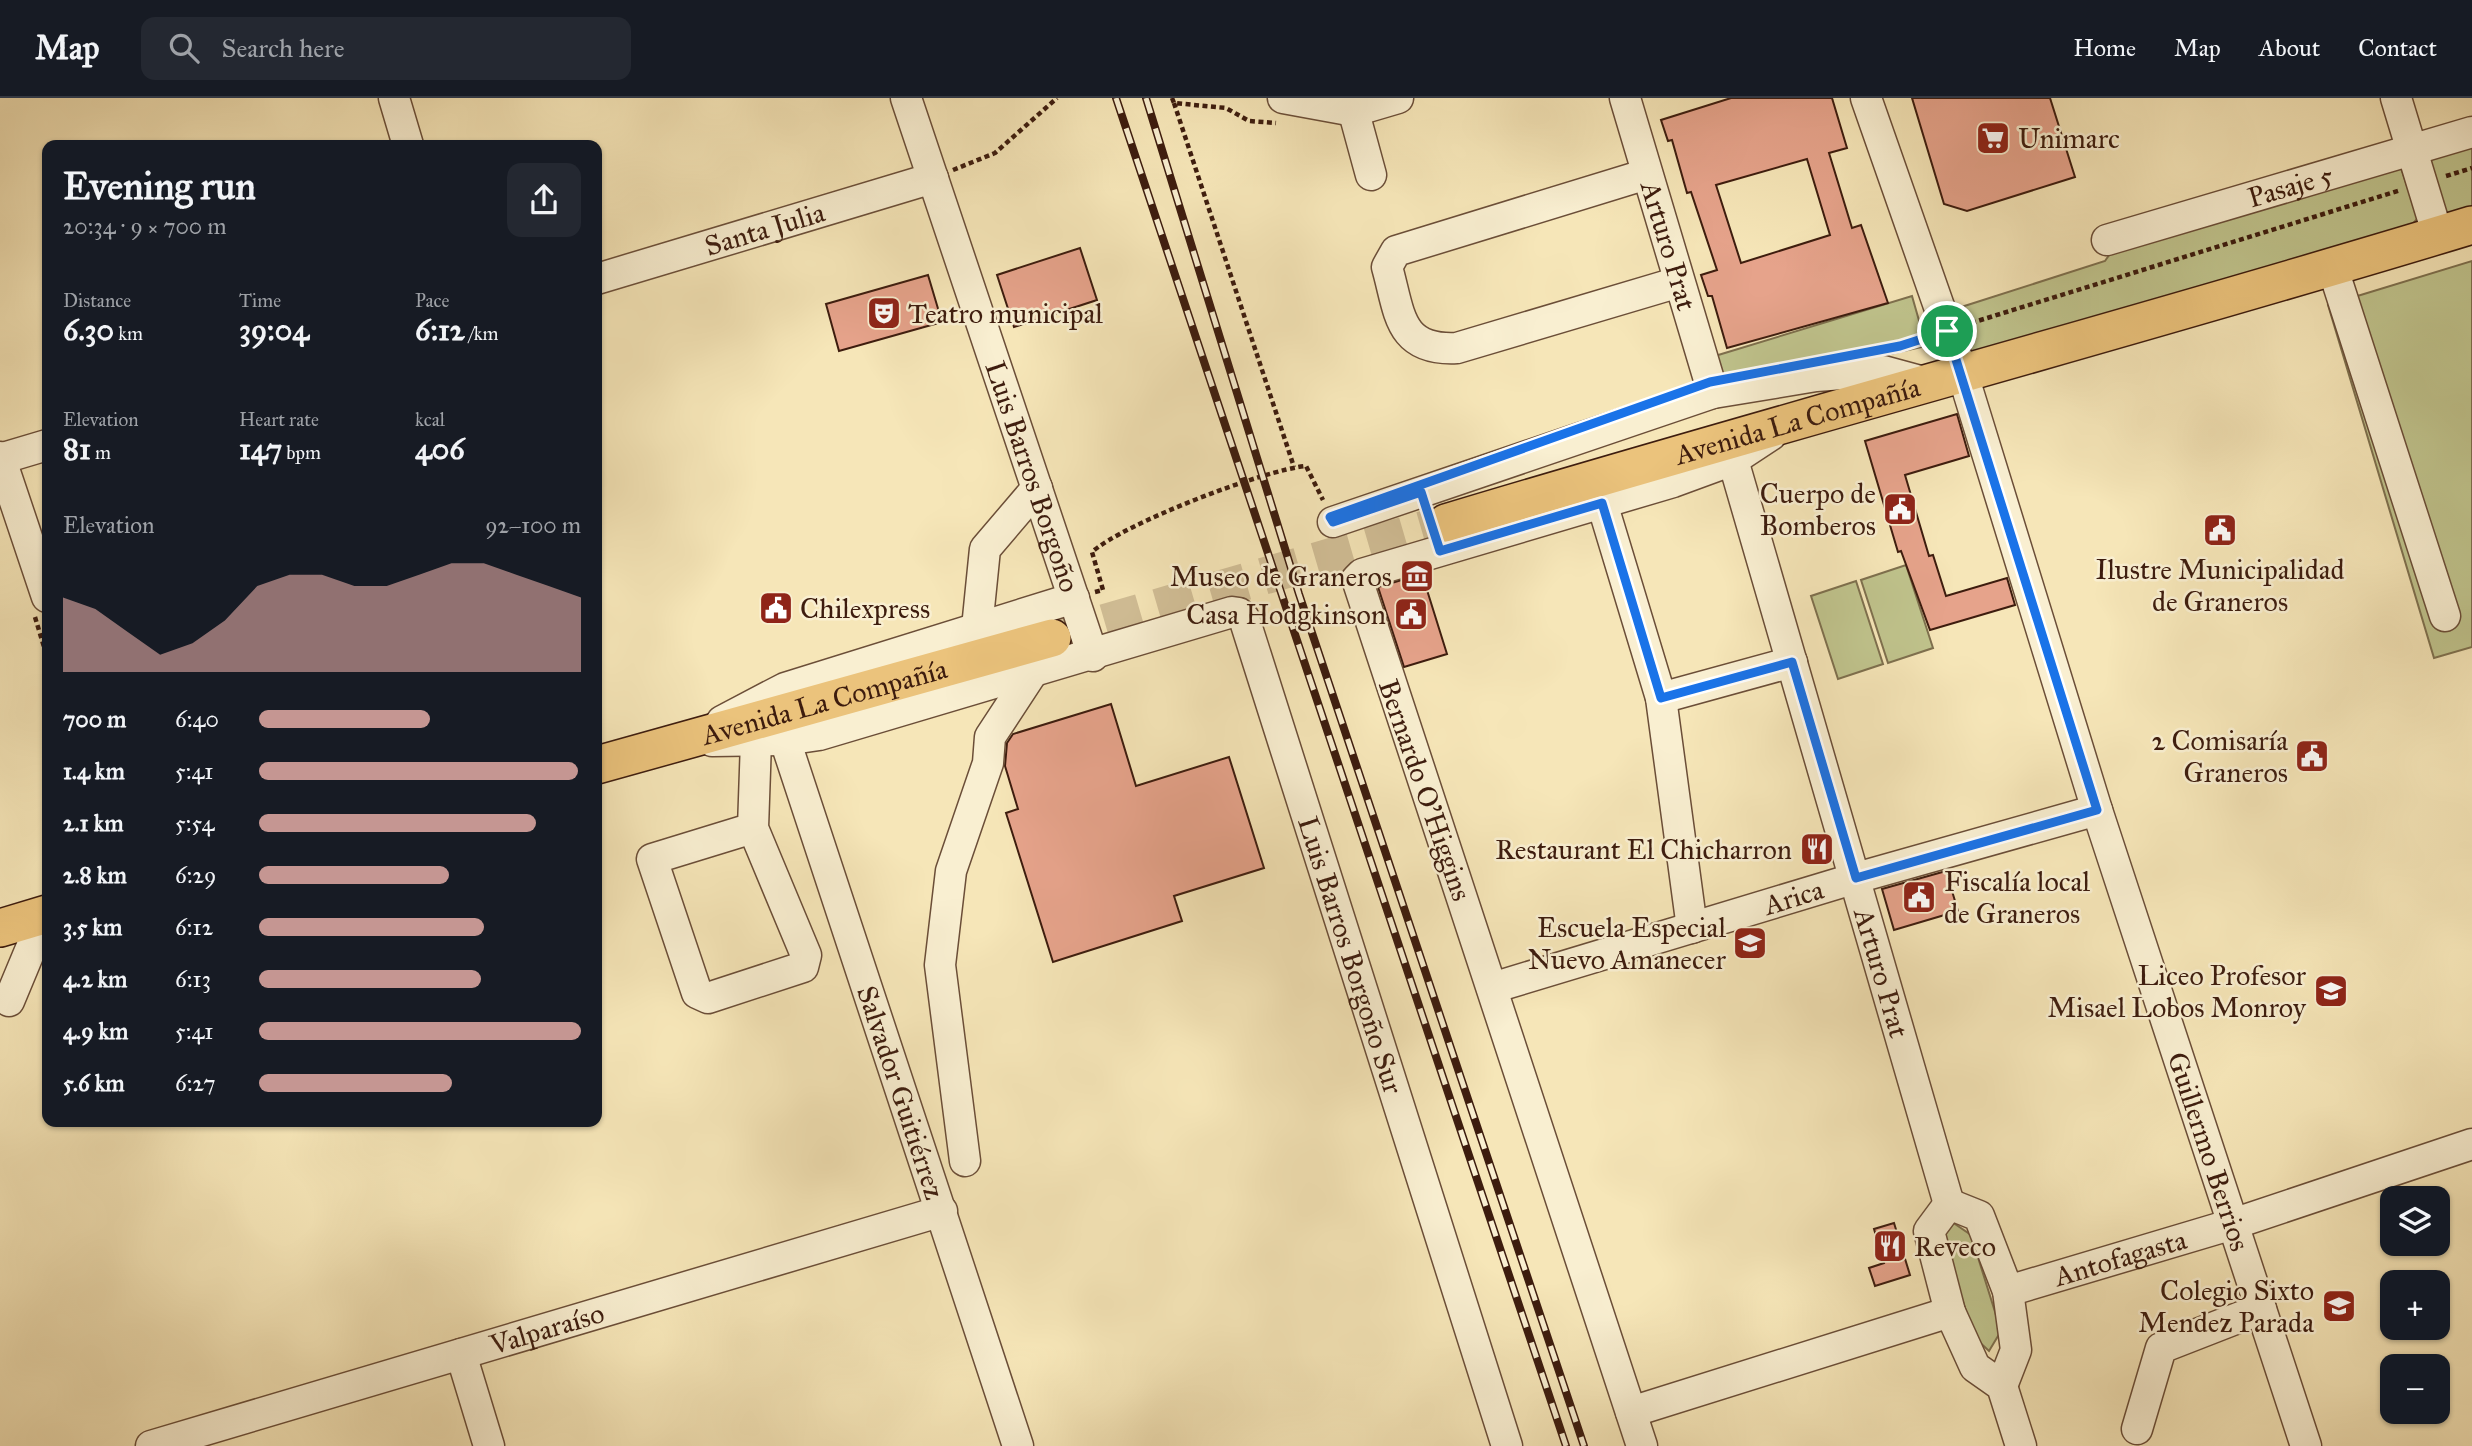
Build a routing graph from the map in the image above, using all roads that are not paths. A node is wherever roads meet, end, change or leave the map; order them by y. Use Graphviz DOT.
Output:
graph roads {
  1 [pos="394,98"];
  2 [pos="906,98"];
  3 [pos="1283,98"];
  4 [pos="1398,98"];
  5 [pos="1625,98"];
  6 [pos="1866,98"];
  7 [pos="2396,98"];
  8 [pos="1352,104"];
  9 [pos="2472,132"];
  10 [pos="407,140"];
  11 [pos="2412,151"];
  12 [pos="1647,174"];
  13 [pos="1371,175"];
  14 [pos="933,178"];
  15 [pos="2455,230"];
  16 [pos="2107,240"];
  17 [pos="2333,268"];
  18 [pos="602,277"];
  19 [pos="1679,282"];
  20 [pos="1947,380"];
  21 [pos="1713,393"];
  22 [pos="1794,421"];
  23 [pos="42,446"];
  24 [pos="0,458"];
  25 [pos="1733,460"];
  26 [pos="1037,488"];
  27 [pos="1421,492"];
  28 [pos="1602,503"];
  29 [pos="1333,522"];
  30 [pos="1443,537"];
  31 [pos="42,582"];
  32 [pos="1074,598"];
  33 [pos="2445,617"];
  34 [pos="977,628"];
  35 [pos="1052,638"];
  36 [pos="1093,656"];
  37 [pos="1792,662"];
  38 [pos="1032,673"];
  39 [pos="1661,698"];
  40 [pos="771,740"];
  41 [pos="687,742"];
  42 [pos="602,764"];
  43 [pos="2097,810"];
  44 [pos="753,828"];
  45 [pos="1856,878"];
  46 [pos="0,928"];
  47 [pos="1692,928"];
  48 [pos="42,931"];
  49 [pos="42,931"];
  50 [pos="42,933"];
  51 [pos="0,951"];
  52 [pos="1492,988"];
  53 [pos="9,1001"];
  54 [pos="2472,1144"];
  55 [pos="965,1161"];
  56 [pos="1950,1204"];
  57 [pos="942,1211"];
  58 [pos="2233,1224"];
  59 [pos="2008,1291"];
  60 [pos="2260,1309"];
  61 [pos="1950,1312"];
  62 [pos="461,1354"];
  63 [pos="2002,1386"];
  64 [pos="1631,1412"];
  65 [pos="2137,1429"];
  66 [pos="160,1445"];
  67 [pos="489,1446"];
  68 [pos="1018,1446"];
  69 [pos="1507,1446"];
  70 [pos="1642,1446"];
  71 [pos="2021,1446"];
  72 [pos="2305,1446"];
  1 -- 10 [label="street"];
  2 -- 14 [label="street, Luis Barros Borgoño"];
  3 -- 8 [label="street"];
  4 -- 8 [label="street"];
  5 -- 12 [label="street, Arturo Prat"];
  6 -- 20 [label="street, Guillermo Berrios"];
  7 -- 11 [label="street"];
  8 -- 13 [label="street"];
  9 -- 11 [label="street, Pasaje 5"];
  11 -- 15 [label="street"];
  11 -- 16 [label="street, Pasaje 5"];
  12 -- 19 [label="street, Arturo Prat"];
  12 -- 19 [label="street"];
  14 -- 18 [label="street, Santa Julia"];
  14 -- 26 [label="street, Luis Barros Borgoño"];
  15 -- 17 [label="main road, Avenida La Compañía"];
  17 -- 20 [label="main road, Avenida La Compañía"];
  17 -- 33 [label="street"];
  19 -- 21 [label="street, Arturo Prat"];
  20 -- 21 [label="street"];
  20 -- 22 [label="main road, Avenida La Compañía"];
  20 -- 43 [label="street, Guillermo Berrios"];
  21 -- 27 [label="street"];
  22 -- 25 [label="street, Bernardo O'Higgins"];
  22 -- 30 [label="main road, Avenida La Compañía"];
  23 -- 24 [label="street"];
  24 -- 31 [label="street"];
  25 -- 28 [label="street, Bernardo O'Higgins"];
  25 -- 37 [label="street, Arturo Prat"];
  26 -- 32 [label="street, Luis Barros Borgoño"];
  26 -- 34 [label="street"];
  27 -- 29 [label="street"];
  27 -- 30 [label="street"];
  28 -- 30 [label="street, Bernardo O'Higgins"];
  28 -- 39 [label="street"];
  30 -- 52 [label="street, Bernardo O'Higgins"];
  32 -- 34 [label="street"];
  32 -- 36 [label="street, Luis Barros Borgoño"];
  34 -- 41 [label="street"];
  35 -- 41 [label="main road, Avenida La Compañía"];
  36 -- 38 [label="street"];
  36 -- 69 [label="street, Luis Barros Borgoño Sur"];
  37 -- 39 [label="street"];
  37 -- 45 [label="street, Arturo Prat"];
  38 -- 40 [label="street"];
  38 -- 55 [label="street"];
  39 -- 47 [label="street"];
  40 -- 41 [label="street"];
  40 -- 44 [label="street"];
  40 -- 57 [label="street, Salvador Guitiérrez"];
  41 -- 42 [label="main road, Avenida La Compañía"];
  43 -- 45 [label="street, Arica"];
  43 -- 58 [label="street, Guillermo Berrios"];
  44 -- 44 [label="street"];
  45 -- 47 [label="street, Arica"];
  45 -- 56 [label="street, Arturo Prat"];
  46 -- 48 [label="main road"];
  47 -- 52 [label="street, Arica"];
  49 -- 51 [label="main road"];
  50 -- 53 [label="street"];
  52 -- 64 [label="street, Bernardo O'Higgins"];
  54 -- 58 [label="street, Antofagasta"];
  56 -- 59 [label="street"];
  56 -- 61 [label="street"];
  57 -- 62 [label="street, Valparaíso"];
  57 -- 68 [label="street, Salvador Guitiérrez"];
  58 -- 59 [label="street, Antofagasta"];
  58 -- 60 [label="street, Guillermo Berrios"];
  59 -- 63 [label="street"];
  60 -- 65 [label="street"];
  60 -- 72 [label="street, Guillermo Berrios"];
  61 -- 63 [label="street"];
  61 -- 64 [label="street"];
  62 -- 66 [label="street, Valparaíso"];
  62 -- 67 [label="street"];
  63 -- 71 [label="street"];
  64 -- 70 [label="street, Bernardo O'Higgins"];
}
